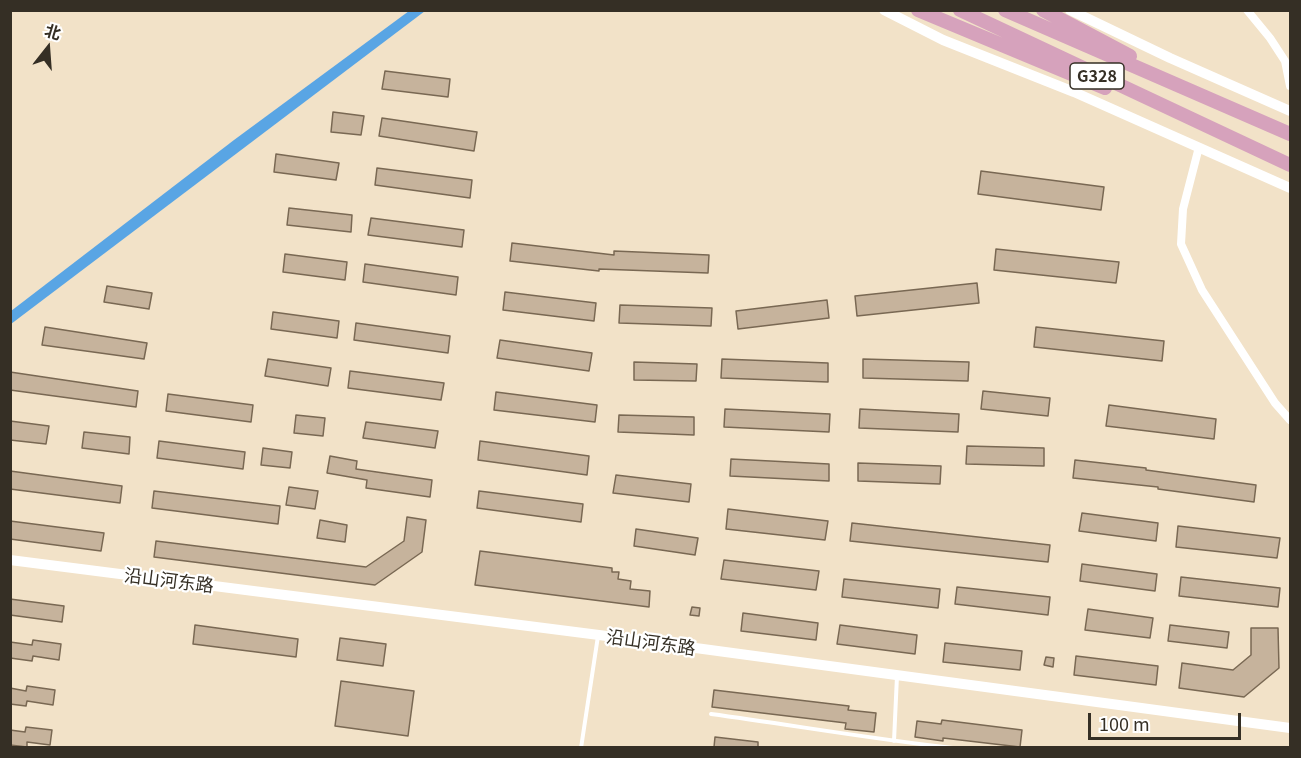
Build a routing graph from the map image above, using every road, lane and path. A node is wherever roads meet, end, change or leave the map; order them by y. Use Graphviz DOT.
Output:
graph roads {
  1 [pos="884,10"];
  2 [pos="918,10"];
  3 [pos="960,10"];
  4 [pos="1005,10"];
  5 [pos="1043,10"];
  6 [pos="1247,10"];
  7 [pos="1074,11"];
  8 [pos="1290,86"];
  9 [pos="1198,94"];
  10 [pos="1290,111"];
  11 [pos="1186,117"];
  12 [pos="1290,134"];
  13 [pos="1199,147"];
  14 [pos="1290,165"];
  15 [pos="1290,188"];
  16 [pos="1290,420"];
  17 [pos="10,560"];
  18 [pos="599,635"];
  19 [pos="897,676"];
  20 [pos="711,714"];
  21 [pos="1290,728"];
  22 [pos="894,741"];
  23 [pos="580,747"];
  24 [pos="953,747"];
  1 -- 13 [label="street"];
  2 -- 11 [label="highway"];
  3 -- 11 [label="highway, G328"];
  4 -- 9 [label="highway, G328"];
  5 -- 9 [label="highway"];
  6 -- 8 [label="street"];
  7 -- 10 [label="street"];
  9 -- 12 [label="highway, G328"];
  11 -- 14 [label="highway, G328"];
  13 -- 15 [label="street"];
  13 -- 16 [label="street"];
  17 -- 18 [label="street, 沿山河东路"];
  18 -- 19 [label="street, 沿山河东路"];
  18 -- 23 [label="lane"];
  19 -- 21 [label="street, 沿山河东路"];
  19 -- 22 [label="lane"];
  20 -- 22 [label="lane"];
  22 -- 24 [label="lane"];
}
